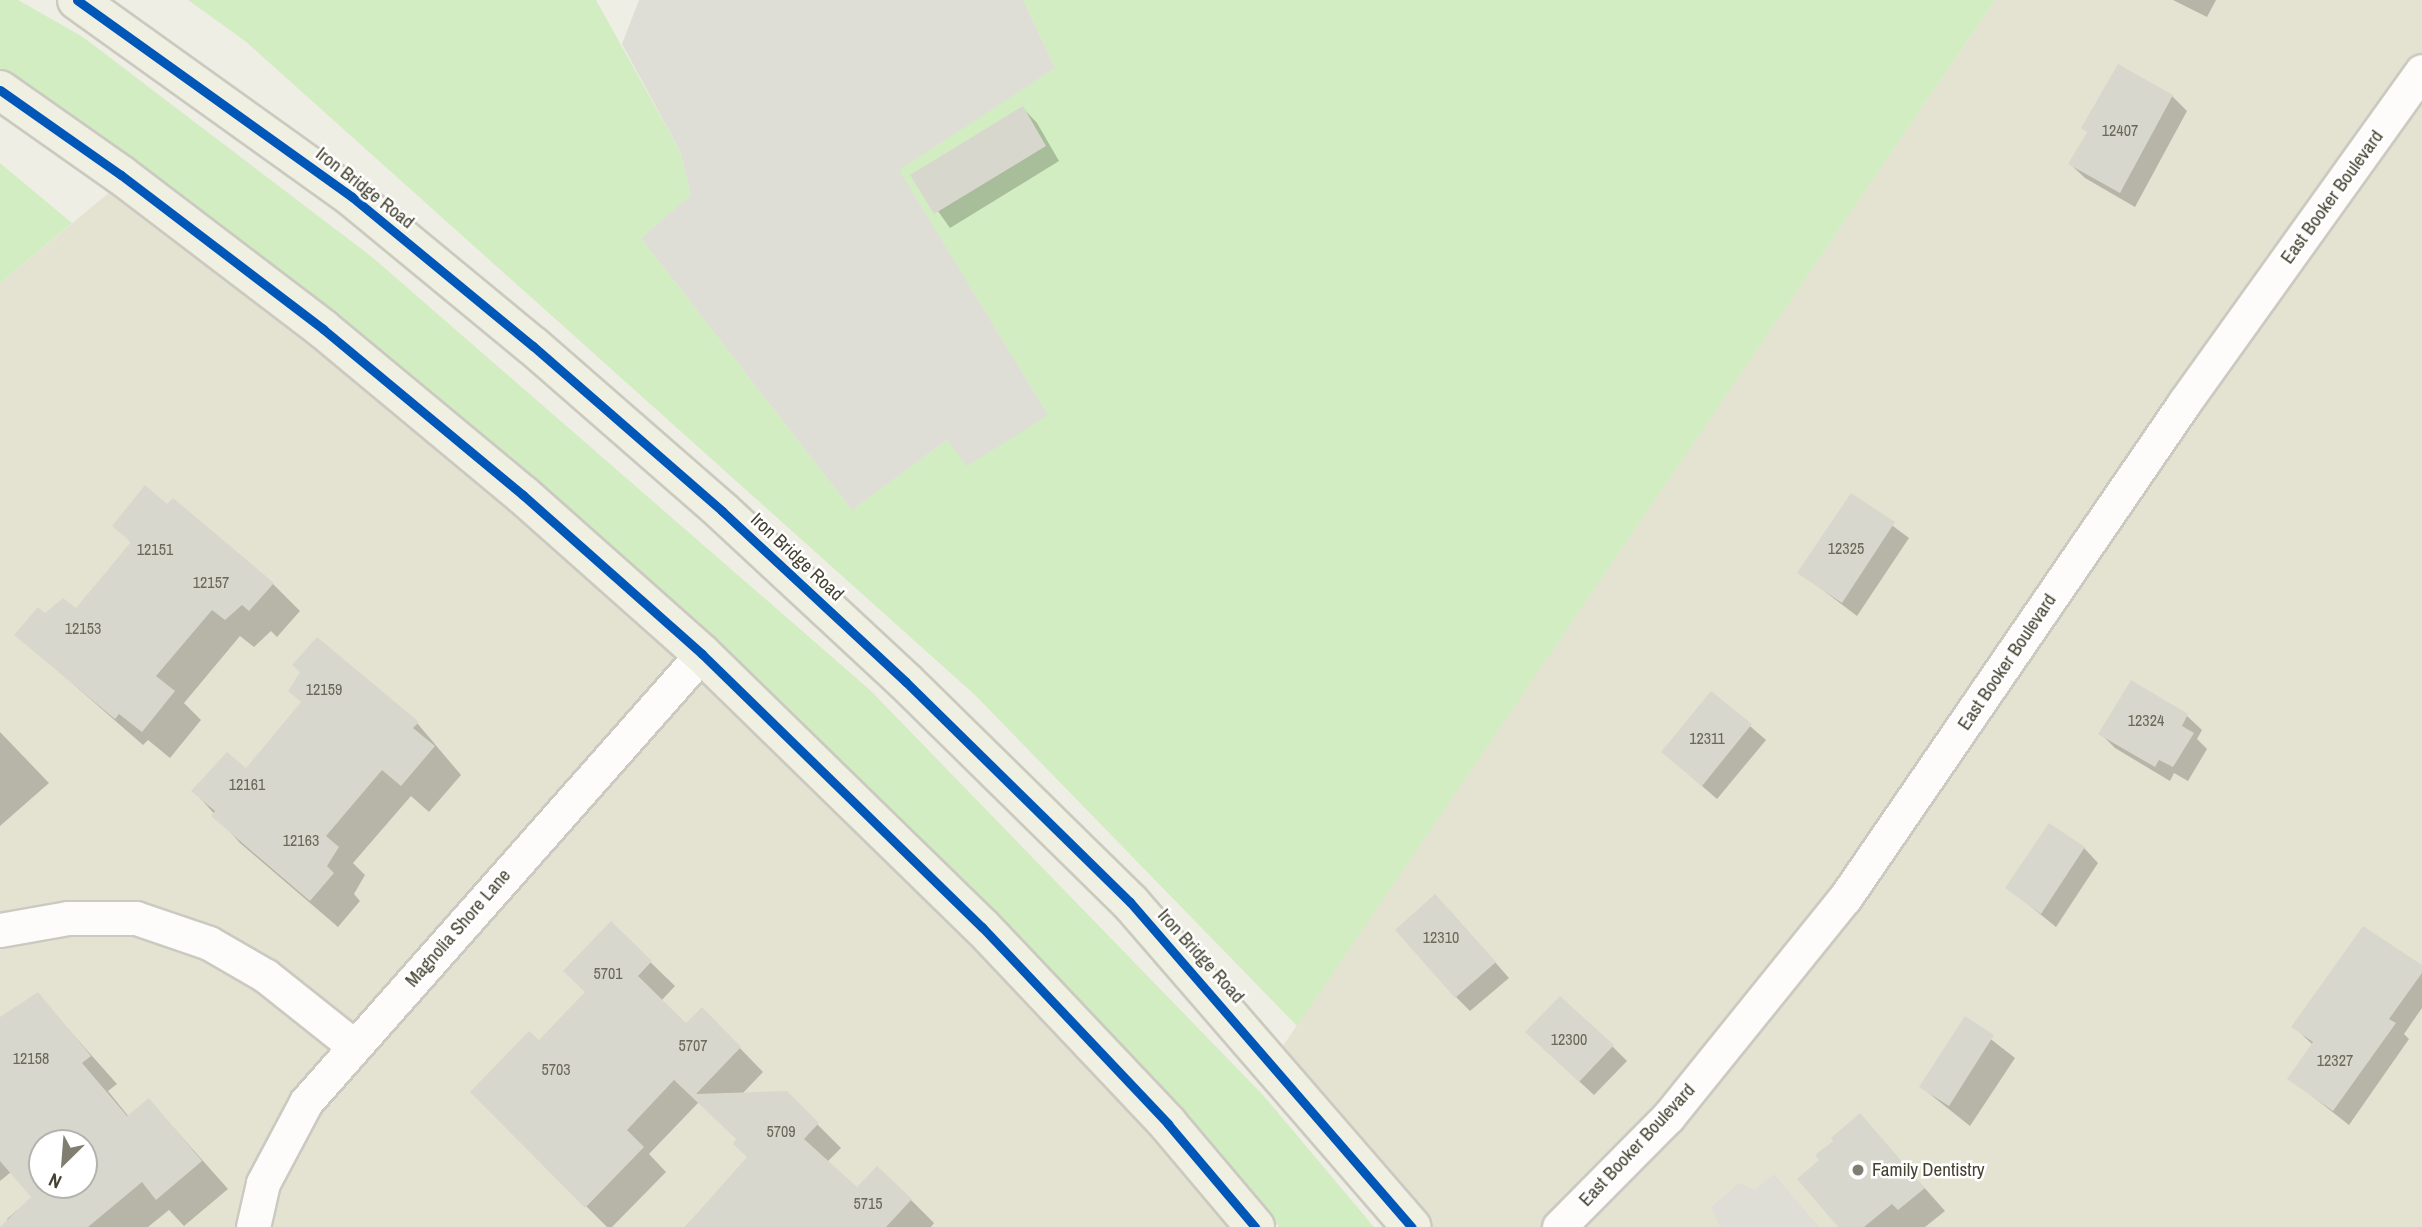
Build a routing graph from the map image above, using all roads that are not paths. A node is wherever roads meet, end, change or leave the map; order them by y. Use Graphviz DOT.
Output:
graph roads {
  1 [pos="77,0"];
  2 [pos="2422,71"];
  3 [pos="0,90"];
  4 [pos="702,654"];
  5 [pos="0,930"];
  6 [pos="355,1046"];
  7 [pos="253,1227"];
  8 [pos="1255,1227"];
  9 [pos="1412,1227"];
  10 [pos="1559,1227"];
  1 -- 9 [label="main road, Iron Bridge Road"];
  2 -- 10 [label="street, East Booker Boulevard"];
  3 -- 4 [label="main road"];
  4 -- 6 [label="street, Magnolia Shore Lane"];
  4 -- 8 [label="main road"];
  5 -- 6 [label="street"];
  6 -- 7 [label="street, Magnolia Shore Lane"];
}
